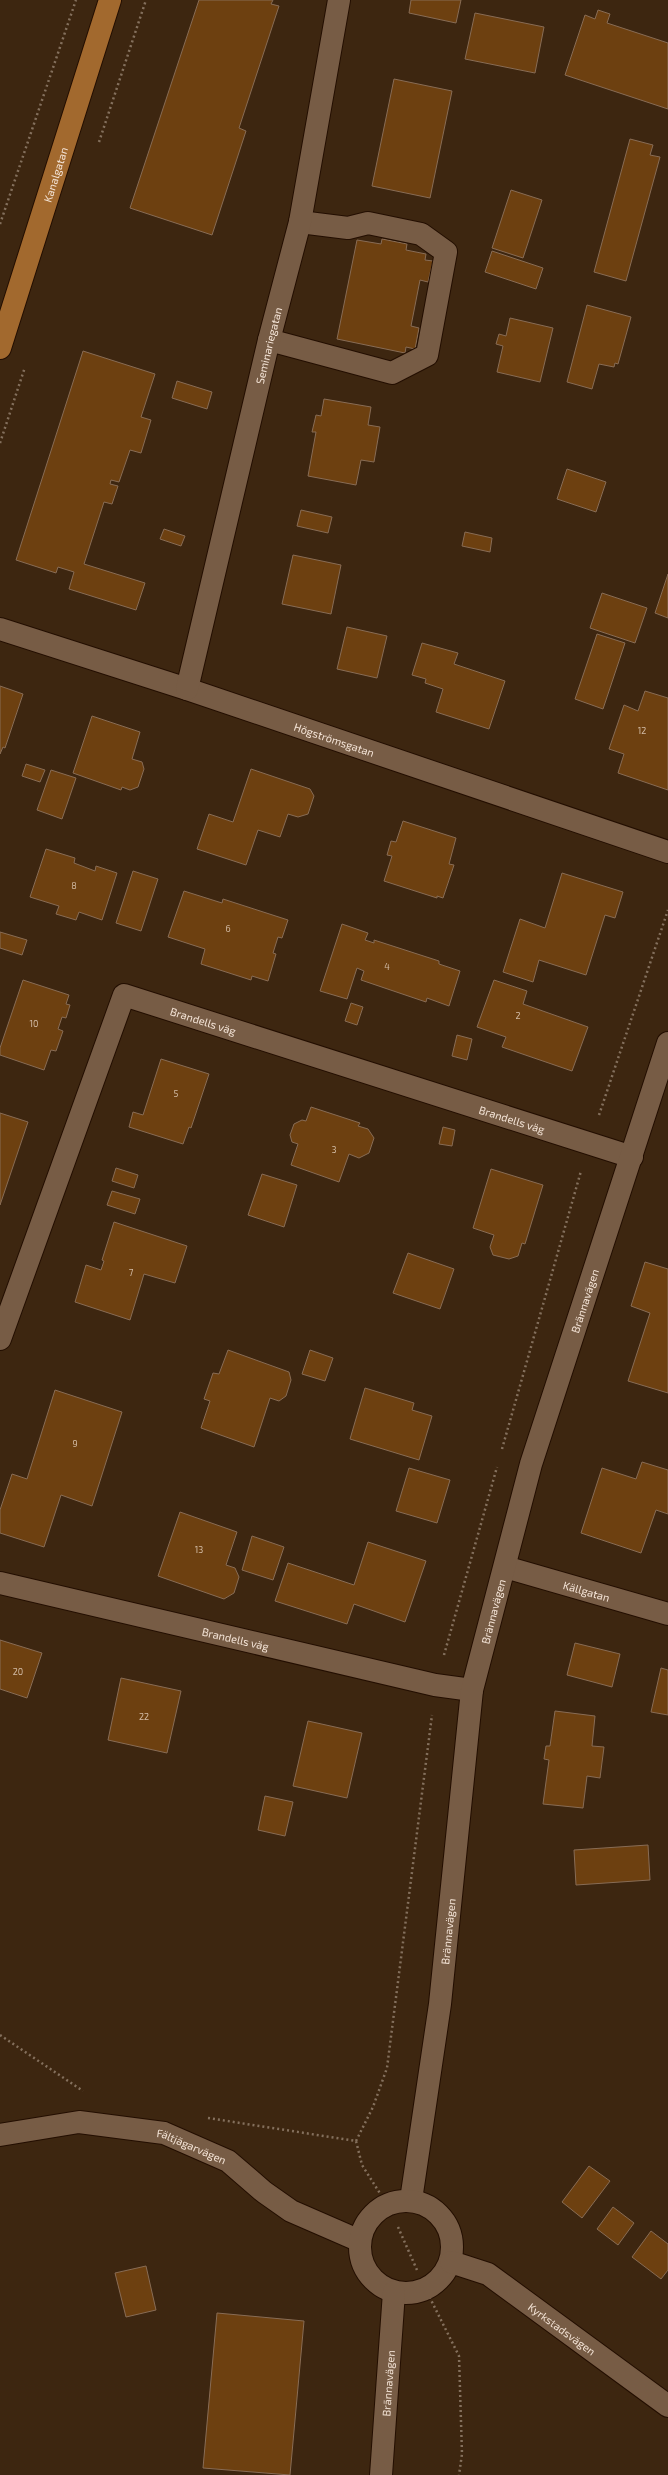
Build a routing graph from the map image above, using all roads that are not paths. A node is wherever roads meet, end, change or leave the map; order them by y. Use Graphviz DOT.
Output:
graph roads {
  1 [pos="110,0"];
  2 [pos="339,0"];
  3 [pos="300,222"];
  4 [pos="269,340"];
  5 [pos="0,348"];
  6 [pos="0,629"];
  7 [pos="187,689"];
  8 [pos="668,852"];
  9 [pos="666,1056"];
  10 [pos="632,1156"];
  11 [pos="0,1339"];
  12 [pos="505,1568"];
  13 [pos="0,1584"];
  14 [pos="668,1614"];
  15 [pos="472,1690"];
  16 [pos="0,2135"];
  17 [pos="411,2200"];
  18 [pos="360,2241"];
  19 [pos="451,2262"];
  20 [pos="394,2292"];
  21 [pos="668,2406"];
  22 [pos="381,2475"];
  1 -- 5 [label="main road, Kanalgatan"];
  2 -- 3 [label="street, Seminariegatan"];
  3 -- 4 [label="street, Seminariegatan"];
  3 -- 4 [label="street"];
  4 -- 7 [label="street, Seminariegatan"];
  6 -- 7 [label="street, Högströmsgatan"];
  7 -- 8 [label="street, Högströmsgatan"];
  9 -- 10 [label="street, Brännavägen"];
  10 -- 11 [label="street, Brandells väg"];
  10 -- 12 [label="street, Brännavägen"];
  12 -- 14 [label="street, Källgatan"];
  12 -- 15 [label="street, Brännavägen"];
  13 -- 15 [label="street, Brandells väg"];
  15 -- 17 [label="street, Brännavägen"];
  16 -- 18 [label="street, Fältjägarvägen"];
  17 -- 18 [label="street"];
  17 -- 19 [label="street"];
  18 -- 20 [label="street"];
  19 -- 20 [label="street"];
  19 -- 21 [label="street, Kyrkstadsvägen"];
  20 -- 22 [label="street, Brännavägen"];
}
